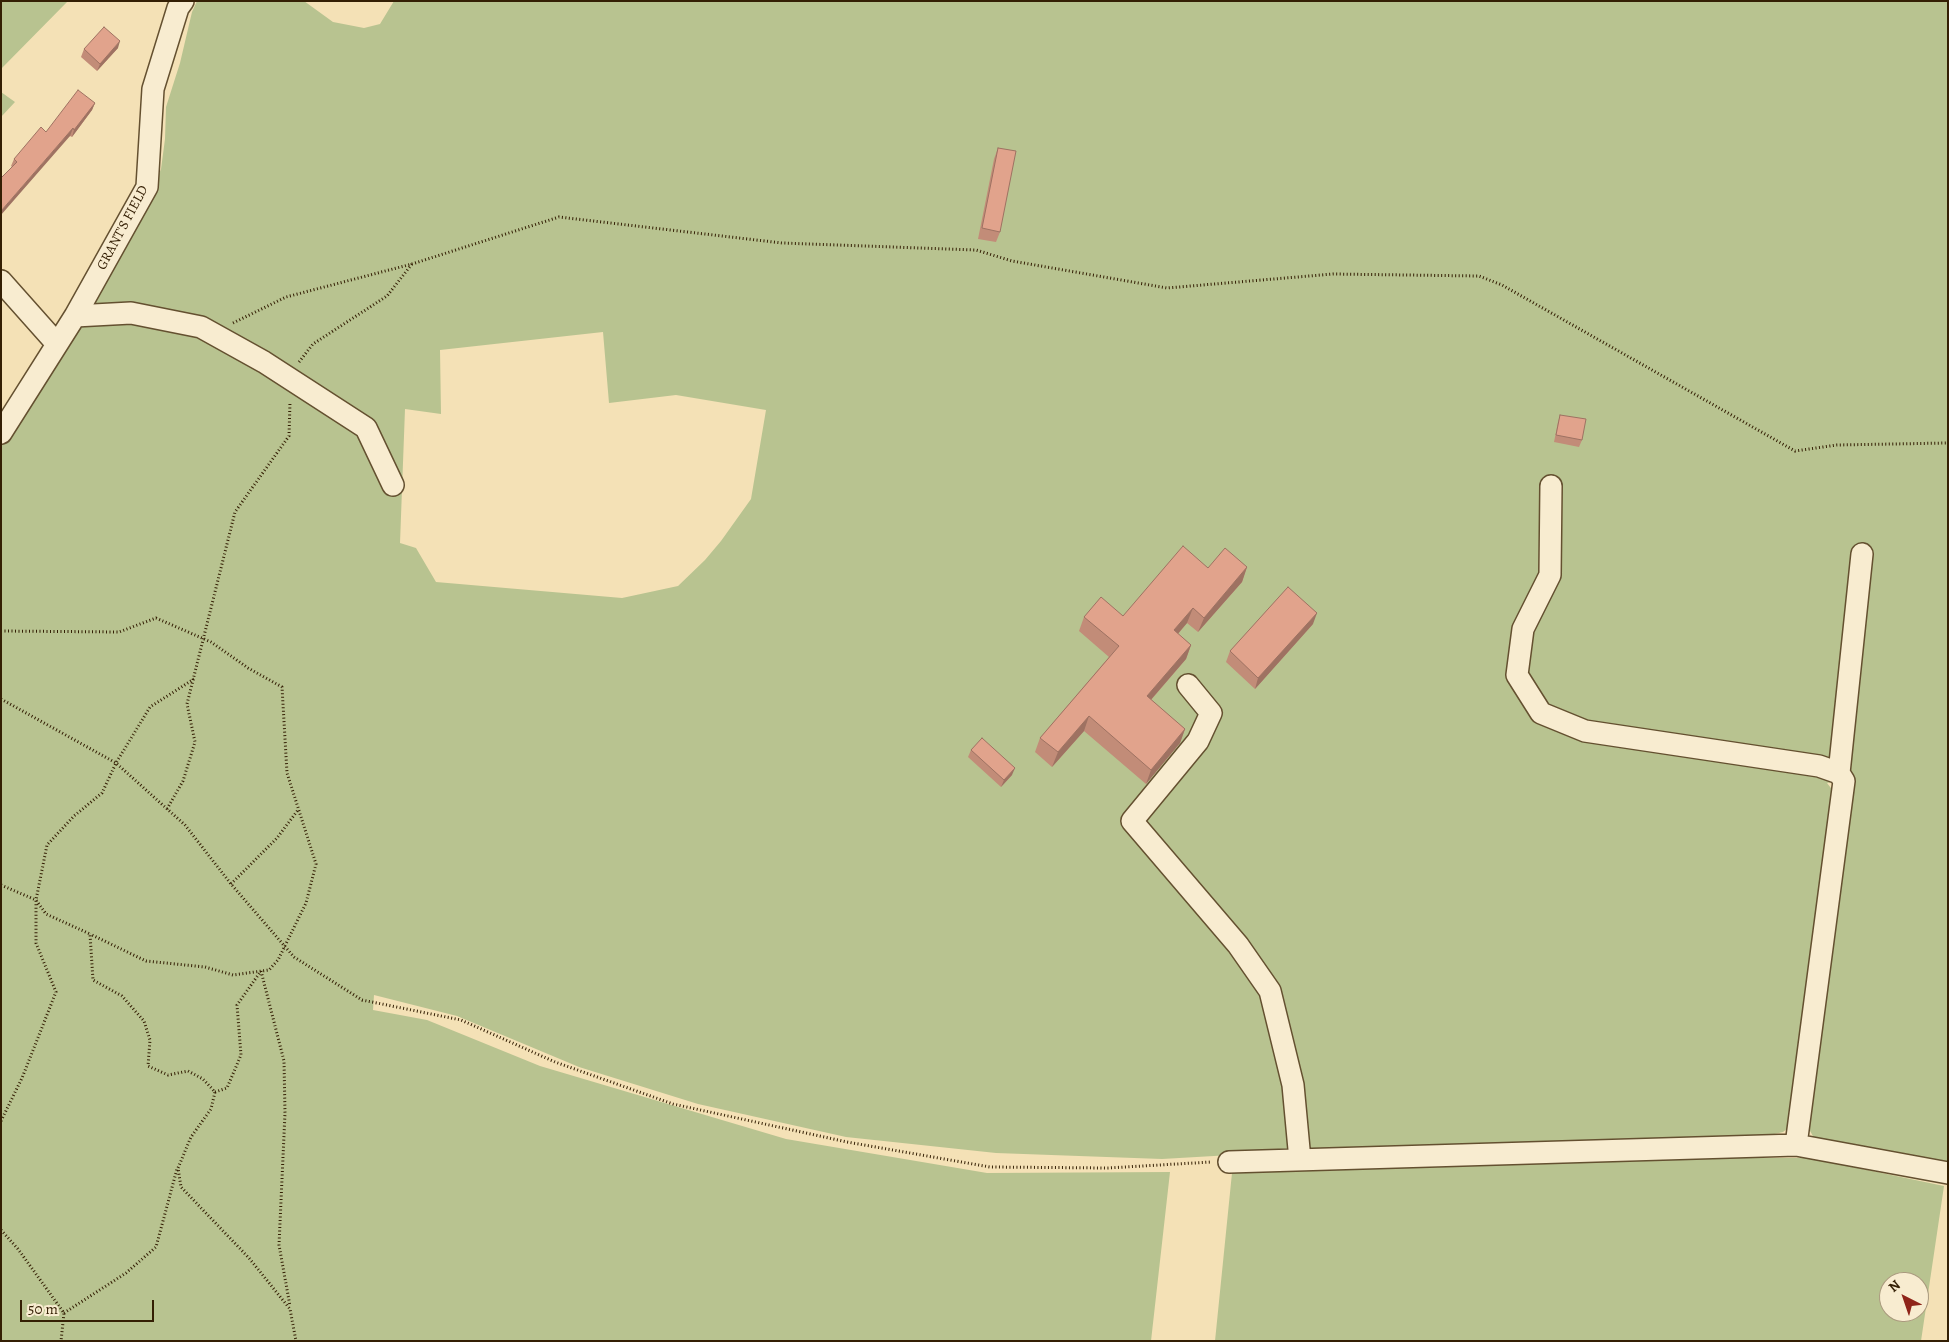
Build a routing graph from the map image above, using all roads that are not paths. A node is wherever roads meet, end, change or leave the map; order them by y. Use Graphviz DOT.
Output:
graph roads {
  1 [pos="183,1"];
  2 [pos="1,281"];
  3 [pos="75,316"];
  4 [pos="57,344"];
  5 [pos="1,433"];
  6 [pos="393,485"];
  7 [pos="1551,486"];
  8 [pos="1862,554"];
  9 [pos="1188,685"];
  10 [pos="1839,773"];
  11 [pos="1796,1145"];
  12 [pos="1300,1160"];
  13 [pos="1229,1162"];
  14 [pos="1948,1173"];
  1 -- 3 [label="street, GRANT'S FIELD"];
  2 -- 4 [label="street"];
  3 -- 4 [label="street, GRANT'S FIELD"];
  3 -- 6 [label="street"];
  4 -- 5 [label="street, GRANT'S FIELD"];
  7 -- 10 [label="street"];
  8 -- 10 [label="street"];
  9 -- 12 [label="street"];
  10 -- 11 [label="street"];
  11 -- 12 [label="street"];
  11 -- 14 [label="street"];
  12 -- 13 [label="street"];
}
